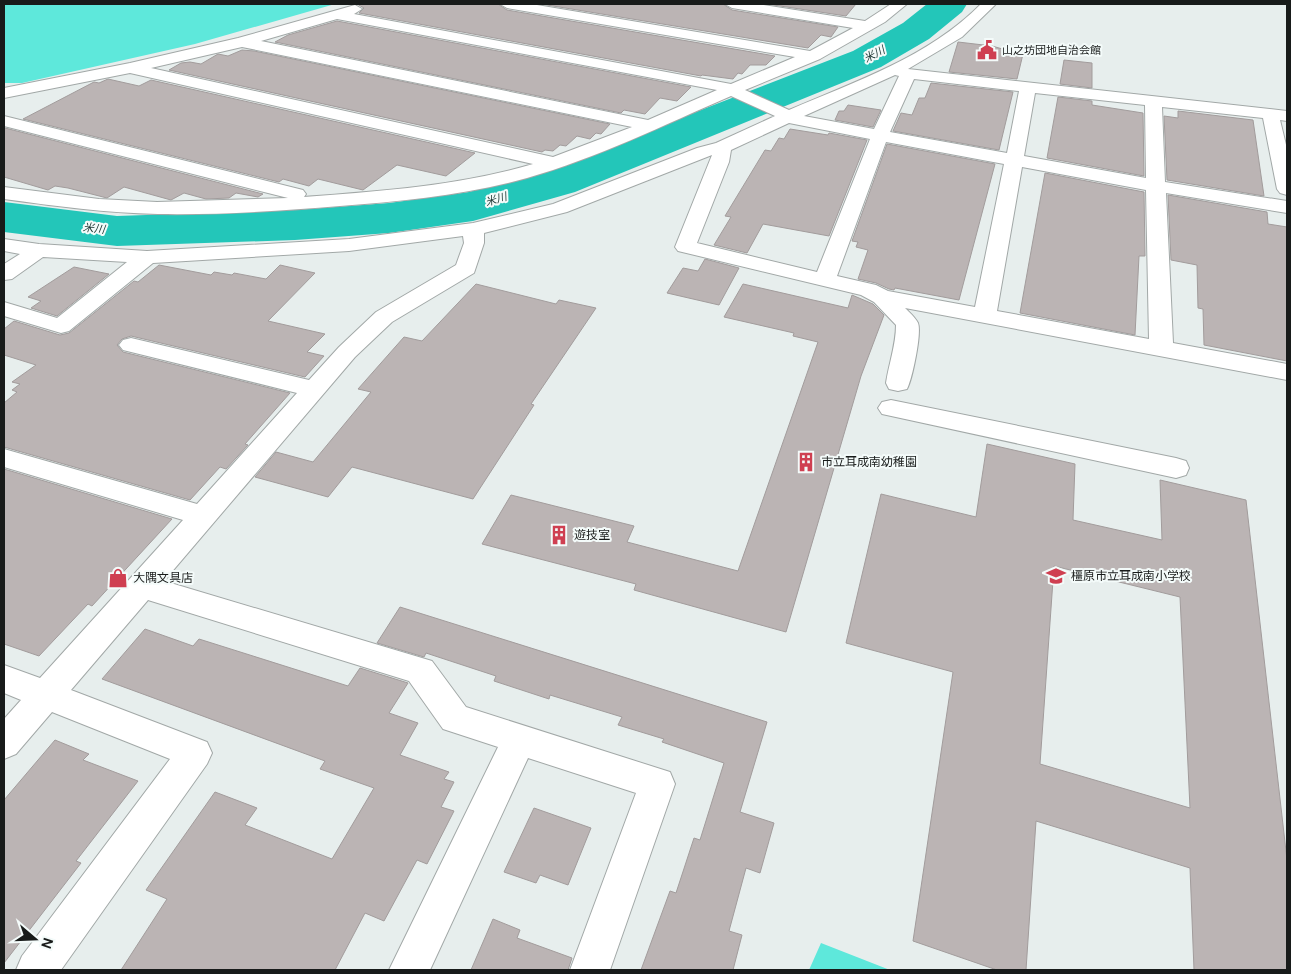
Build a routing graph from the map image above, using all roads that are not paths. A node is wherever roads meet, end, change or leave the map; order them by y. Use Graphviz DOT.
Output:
graph roads {
  1 [pos="373,4"];
  2 [pos="507,4"];
  3 [pos="732,4"];
  4 [pos="900,4"];
  5 [pos="989,4"];
  6 [pos="338,14"];
  7 [pos="866,26"];
  8 [pos="242,42"];
  9 [pos="814,56"];
  10 [pos="130,68"];
  11 [pos="900,72"];
  12 [pos="66,80"];
  13 [pos="1028,88"];
  14 [pos="736,92"];
  15 [pos="6,95"];
  16 [pos="1153,102"];
  17 [pos="1279,114"];
  18 [pos="785,115"];
  19 [pos="4,119"];
  20 [pos="649,125"];
  21 [pos="880,136"];
  22 [pos="722,147"];
  23 [pos="1015,160"];
  24 [pos="554,163"];
  25 [pos="1157,186"];
  26 [pos="1287,190"];
  27 [pos="4,194"];
  28 [pos="324,201"];
  29 [pos="1287,207"];
  30 [pos="473,229"];
  31 [pos="4,245"];
  32 [pos="39,250"];
  33 [pos="147,257"];
  34 [pos="4,274"];
  35 [pos="825,280"];
  36 [pos="882,296"];
  37 [pos="4,309"];
  38 [pos="985,315"];
  39 [pos="131,345"];
  40 [pos="1161,348"];
  41 [pos="1287,372"];
  42 [pos="898,383"];
  43 [pos="315,388"];
  44 [pos="891,408"];
  45 [pos="4,458"];
  46 [pos="1176,468"];
  47 [pos="204,516"];
  48 [pos="142,586"];
  49 [pos="4,679"];
  50 [pos="46,695"];
  51 [pos="519,740"];
  52 [pos="4,744"];
  53 [pos="36,970"];
  54 [pos="409,970"];
  55 [pos="590,970"];
  1 -- 6 [label="street"];
  2 -- 9 [label="street"];
  3 -- 7 [label="street"];
  4 -- 7 [label="street"];
  5 -- 11 [label="street"];
  6 -- 8 [label="street"];
  6 -- 14 [label="street"];
  7 -- 9 [label="street"];
  8 -- 10 [label="street"];
  8 -- 20 [label="street"];
  9 -- 14 [label="street"];
  10 -- 12 [label="street"];
  10 -- 24 [label="street"];
  11 -- 13 [label="street"];
  11 -- 18 [label="street"];
  11 -- 21 [label="street"];
  12 -- 15 [label="street"];
  12 -- 19 [label="street"];
  13 -- 16 [label="street"];
  13 -- 23 [label="street"];
  14 -- 18 [label="street"];
  14 -- 20 [label="street"];
  16 -- 17 [label="street"];
  16 -- 25 [label="street"];
  17 -- 26 [label="street"];
  18 -- 21 [label="street"];
  18 -- 22 [label="street"];
  19 -- 28 [label="street"];
  20 -- 24 [label="street"];
  21 -- 23 [label="street"];
  21 -- 35 [label="street"];
  22 -- 30 [label="street"];
  22 -- 35 [label="street"];
  23 -- 25 [label="street"];
  23 -- 38 [label="street"];
  24 -- 28 [label="street"];
  25 -- 29 [label="street"];
  25 -- 40 [label="street"];
  27 -- 28 [label="street"];
  30 -- 33 [label="street"];
  30 -- 43 [label="street"];
  31 -- 32 [label="street"];
  32 -- 33 [label="street"];
  32 -- 34 [label="street"];
  33 -- 37 [label="street"];
  35 -- 36 [label="street"];
  36 -- 38 [label="street"];
  36 -- 42 [label="street"];
  38 -- 40 [label="street"];
  39 -- 43 [label="street"];
  40 -- 41 [label="street"];
  43 -- 47 [label="street"];
  44 -- 46 [label="street"];
  45 -- 47 [label="street"];
  47 -- 48 [label="street"];
  48 -- 50 [label="street"];
  48 -- 51 [label="street"];
  49 -- 50 [label="street"];
  50 -- 52 [label="street"];
  50 -- 53 [label="street"];
  51 -- 54 [label="street"];
  51 -- 55 [label="street"];
}
